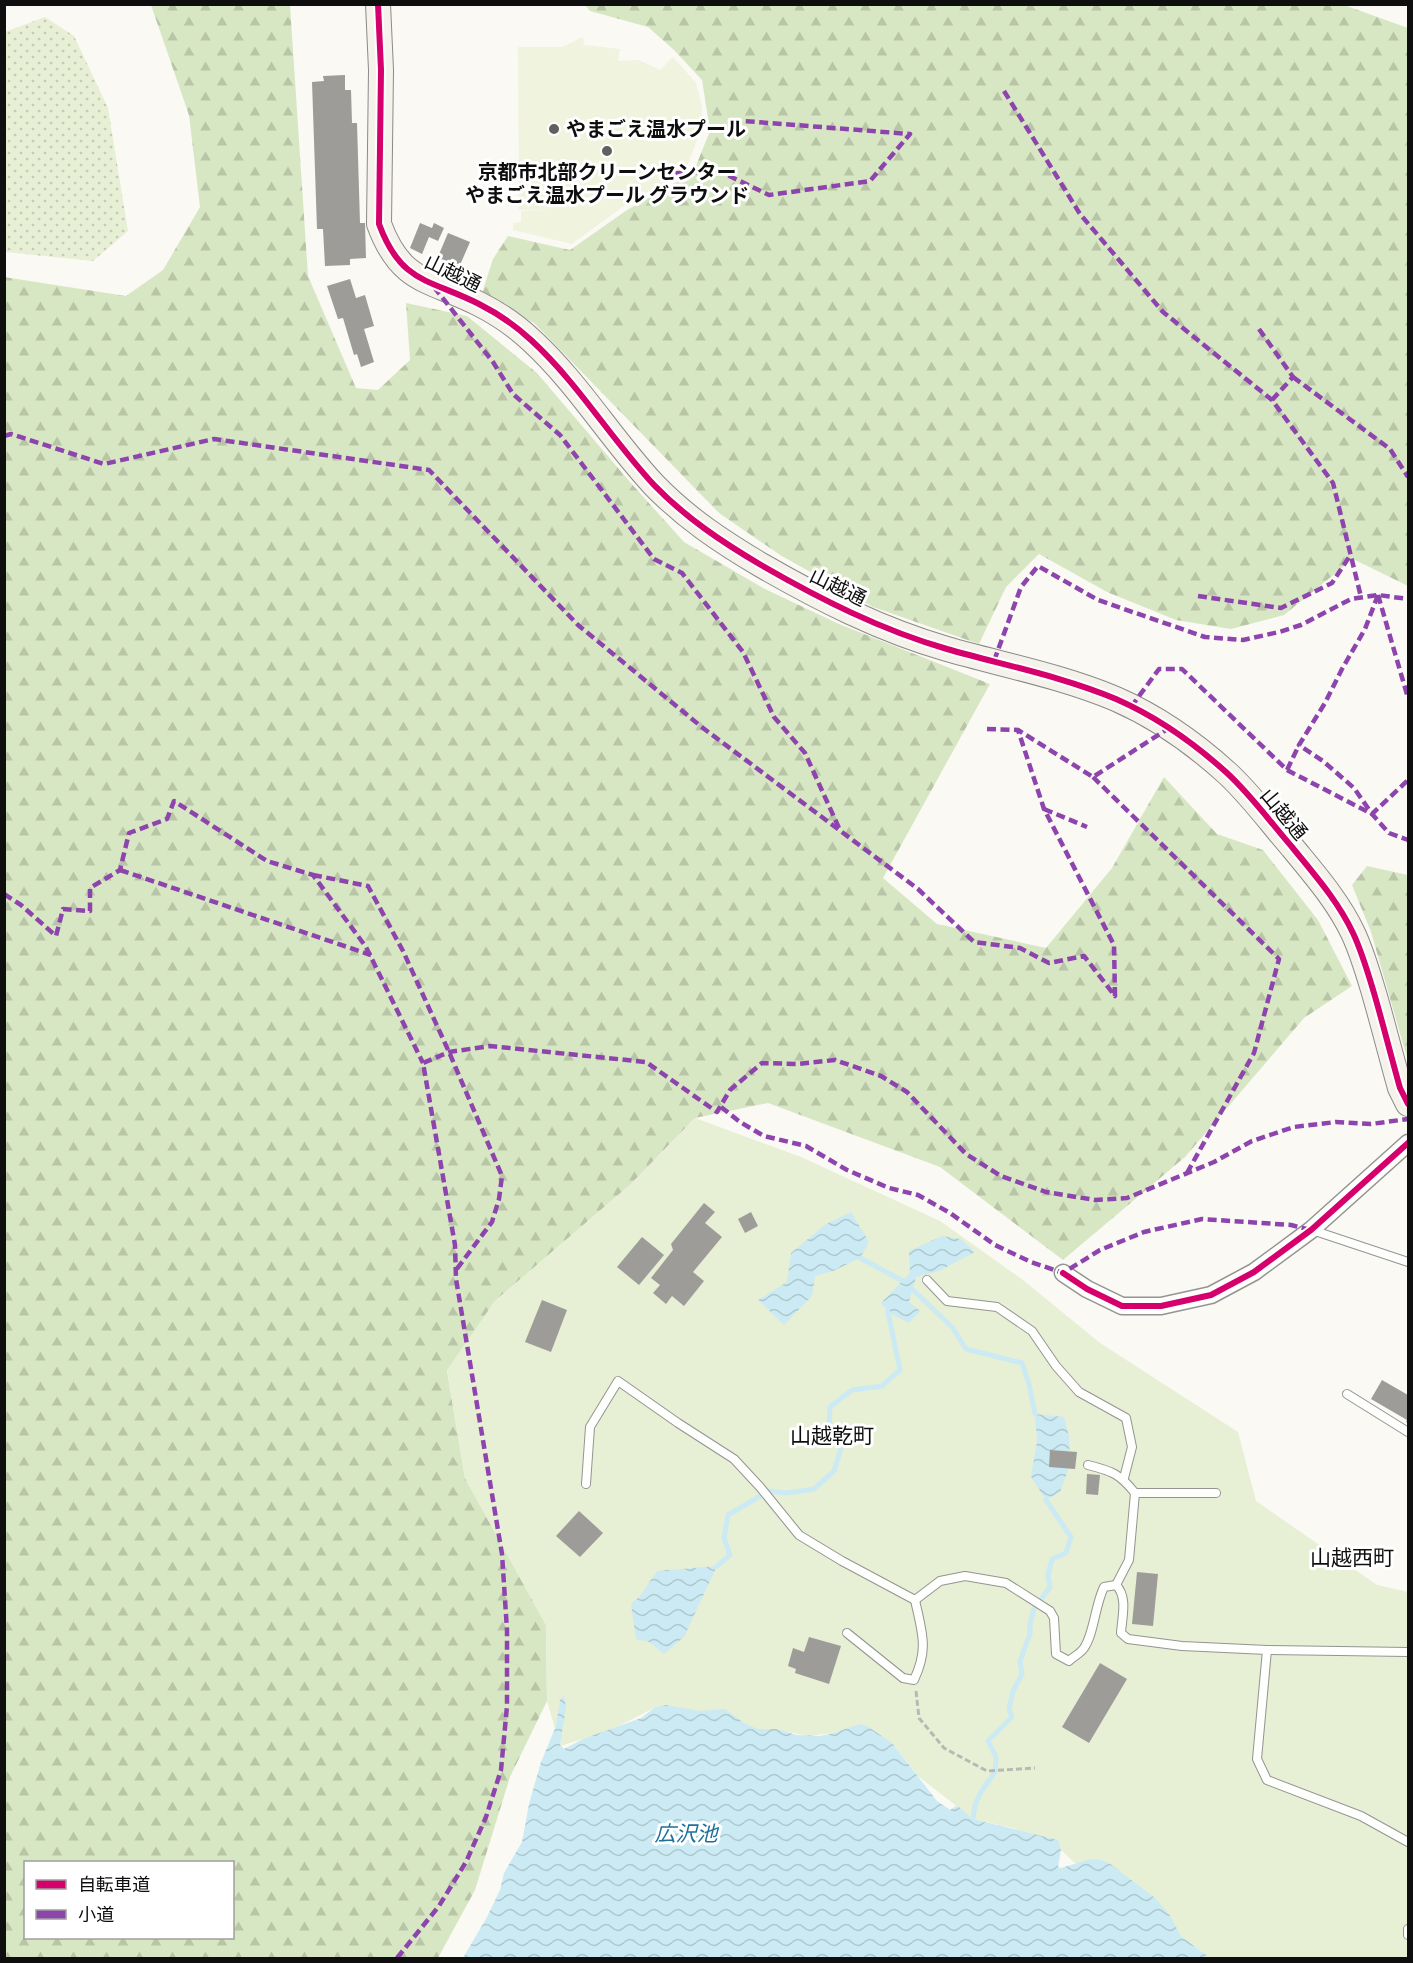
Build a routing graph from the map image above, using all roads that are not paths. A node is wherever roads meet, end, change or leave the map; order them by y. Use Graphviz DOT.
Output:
graph roads {
  1 [pos="378,4"];
  2 [pos="1408,1104"];
  3 [pos="1408,1143"];
  4 [pos="1311,1230"];
  5 [pos="1408,1262"];
  6 [pos="1063,1273"];
  7 [pos="927,1280"];
  8 [pos="1347,1394"];
  9 [pos="1408,1432"];
  10 [pos="1088,1466"];
  11 [pos="1124,1478"];
  12 [pos="586,1484"];
  13 [pos="1135,1493"];
  14 [pos="1216,1493"];
  15 [pos="1116,1585"];
  16 [pos="915,1600"];
  17 [pos="847,1633"];
  18 [pos="1267,1650"];
  19 [pos="1408,1652"];
  20 [pos="1408,1842"];
  21 [pos="1408,1929"];
  22 [pos="1408,1935"];
  1 -- 2 [label="street, 山越通"];
  3 -- 4 [label="street"];
  4 -- 5 [label="lane"];
  4 -- 6 [label="street"];
  7 -- 11 [label="lane"];
  8 -- 9 [label="lane"];
  10 -- 11 [label="lane"];
  11 -- 13 [label="lane"];
  12 -- 16 [label="lane"];
  13 -- 14 [label="lane"];
  13 -- 15 [label="lane"];
  15 -- 16 [label="lane"];
  15 -- 18 [label="lane"];
  16 -- 17 [label="lane"];
  18 -- 19 [label="lane"];
  18 -- 20 [label="lane"];
  21 -- 22 [label="lane"];
}
